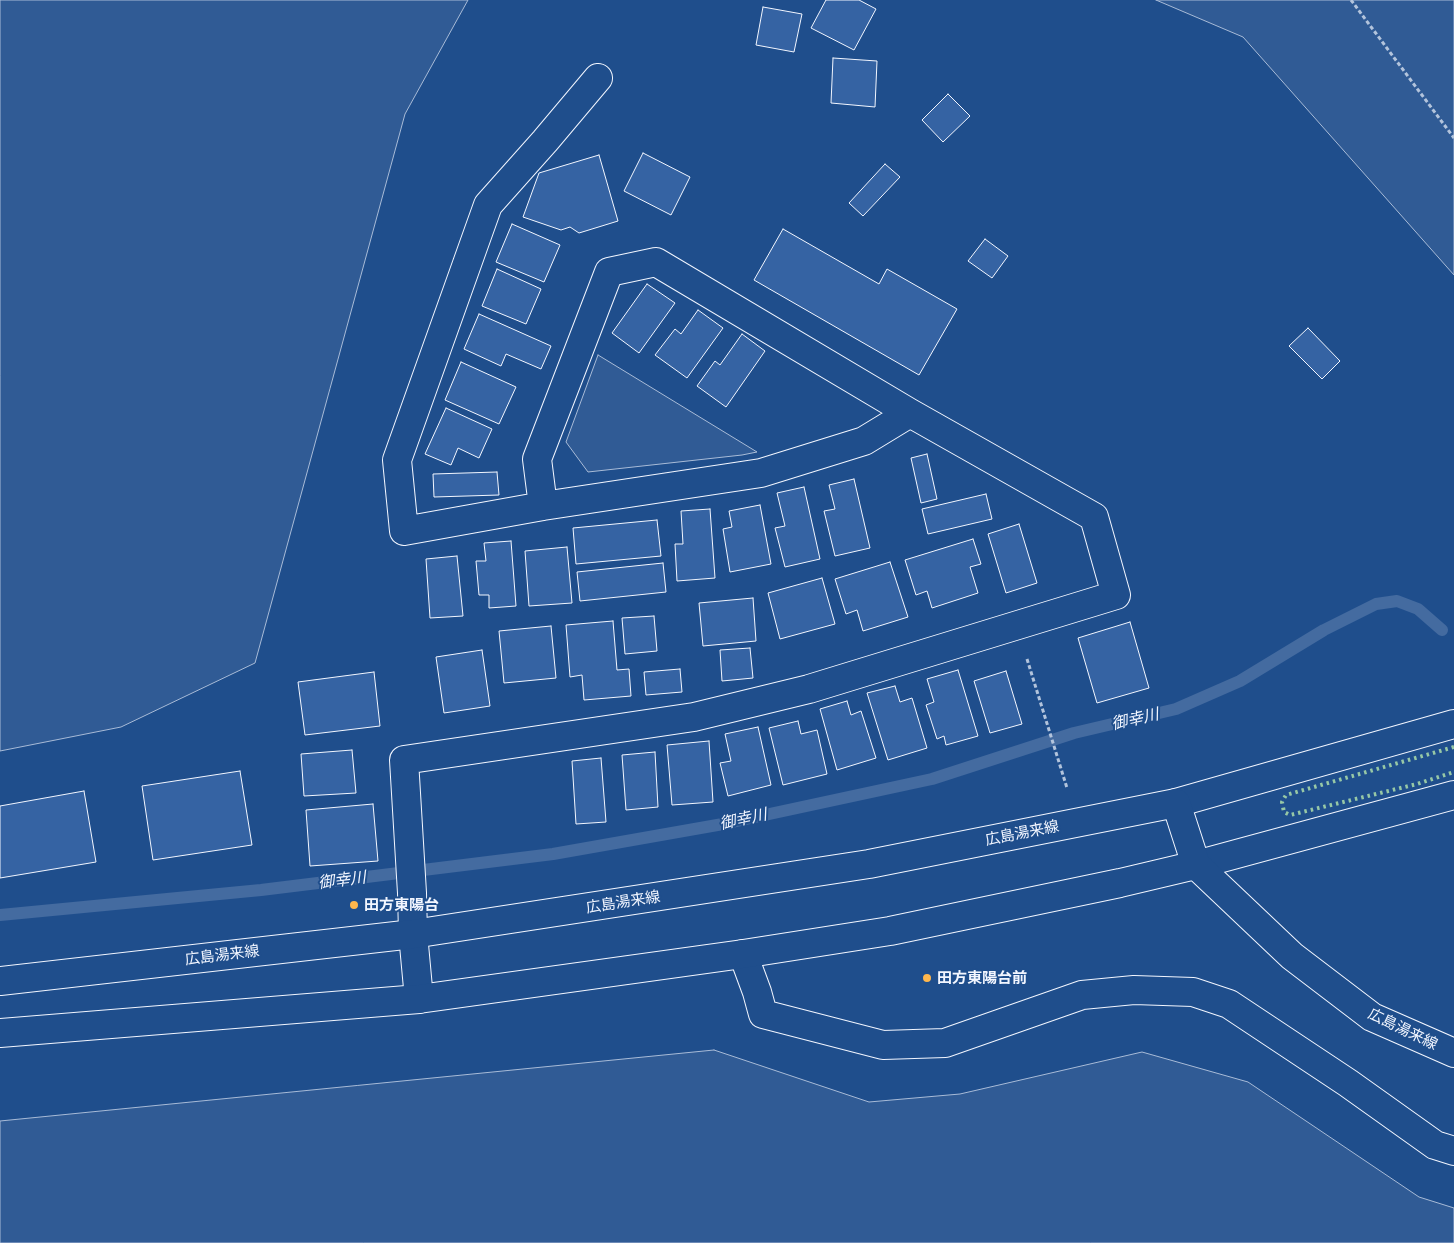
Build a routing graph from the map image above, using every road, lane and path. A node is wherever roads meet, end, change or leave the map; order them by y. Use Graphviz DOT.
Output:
graph roads {
  1 [pos="1350,0"];
  2 [pos="598,78"];
  3 [pos="1454,138"];
  4 [pos="910,413"];
  5 [pos="543,506"];
  6 [pos="1016,625"];
  7 [pos="1454,724"];
  8 [pos="1067,788"];
  9 [pos="1454,795"];
  10 [pos="1176,803"];
  11 [pos="1196,866"];
  12 [pos="413,934"];
  13 [pos="743,954"];
  14 [pos="0,981"];
  15 [pos="419,999"];
  16 [pos="0,1033"];
  17 [pos="1454,1053"];
  18 [pos="1454,1152"];
  1 -- 3 [label="path"];
  2 -- 5 [label="street"];
  4 -- 5 [label="street"];
  4 -- 5 [label="street"];
  4 -- 6 [label="street"];
  6 -- 8 [label="path"];
  6 -- 12 [label="street"];
  7 -- 10 [label="street"];
  9 -- 11 [label="street"];
  10 -- 11 [label="street, 広島湯来線"];
  10 -- 12 [label="street, 広島湯来線"];
  11 -- 13 [label="street"];
  11 -- 17 [label="street, 広島湯来線"];
  12 -- 14 [label="street, 広島湯来線"];
  12 -- 15 [label="street"];
  13 -- 15 [label="street"];
  13 -- 18 [label="street"];
  15 -- 16 [label="street"];
}
